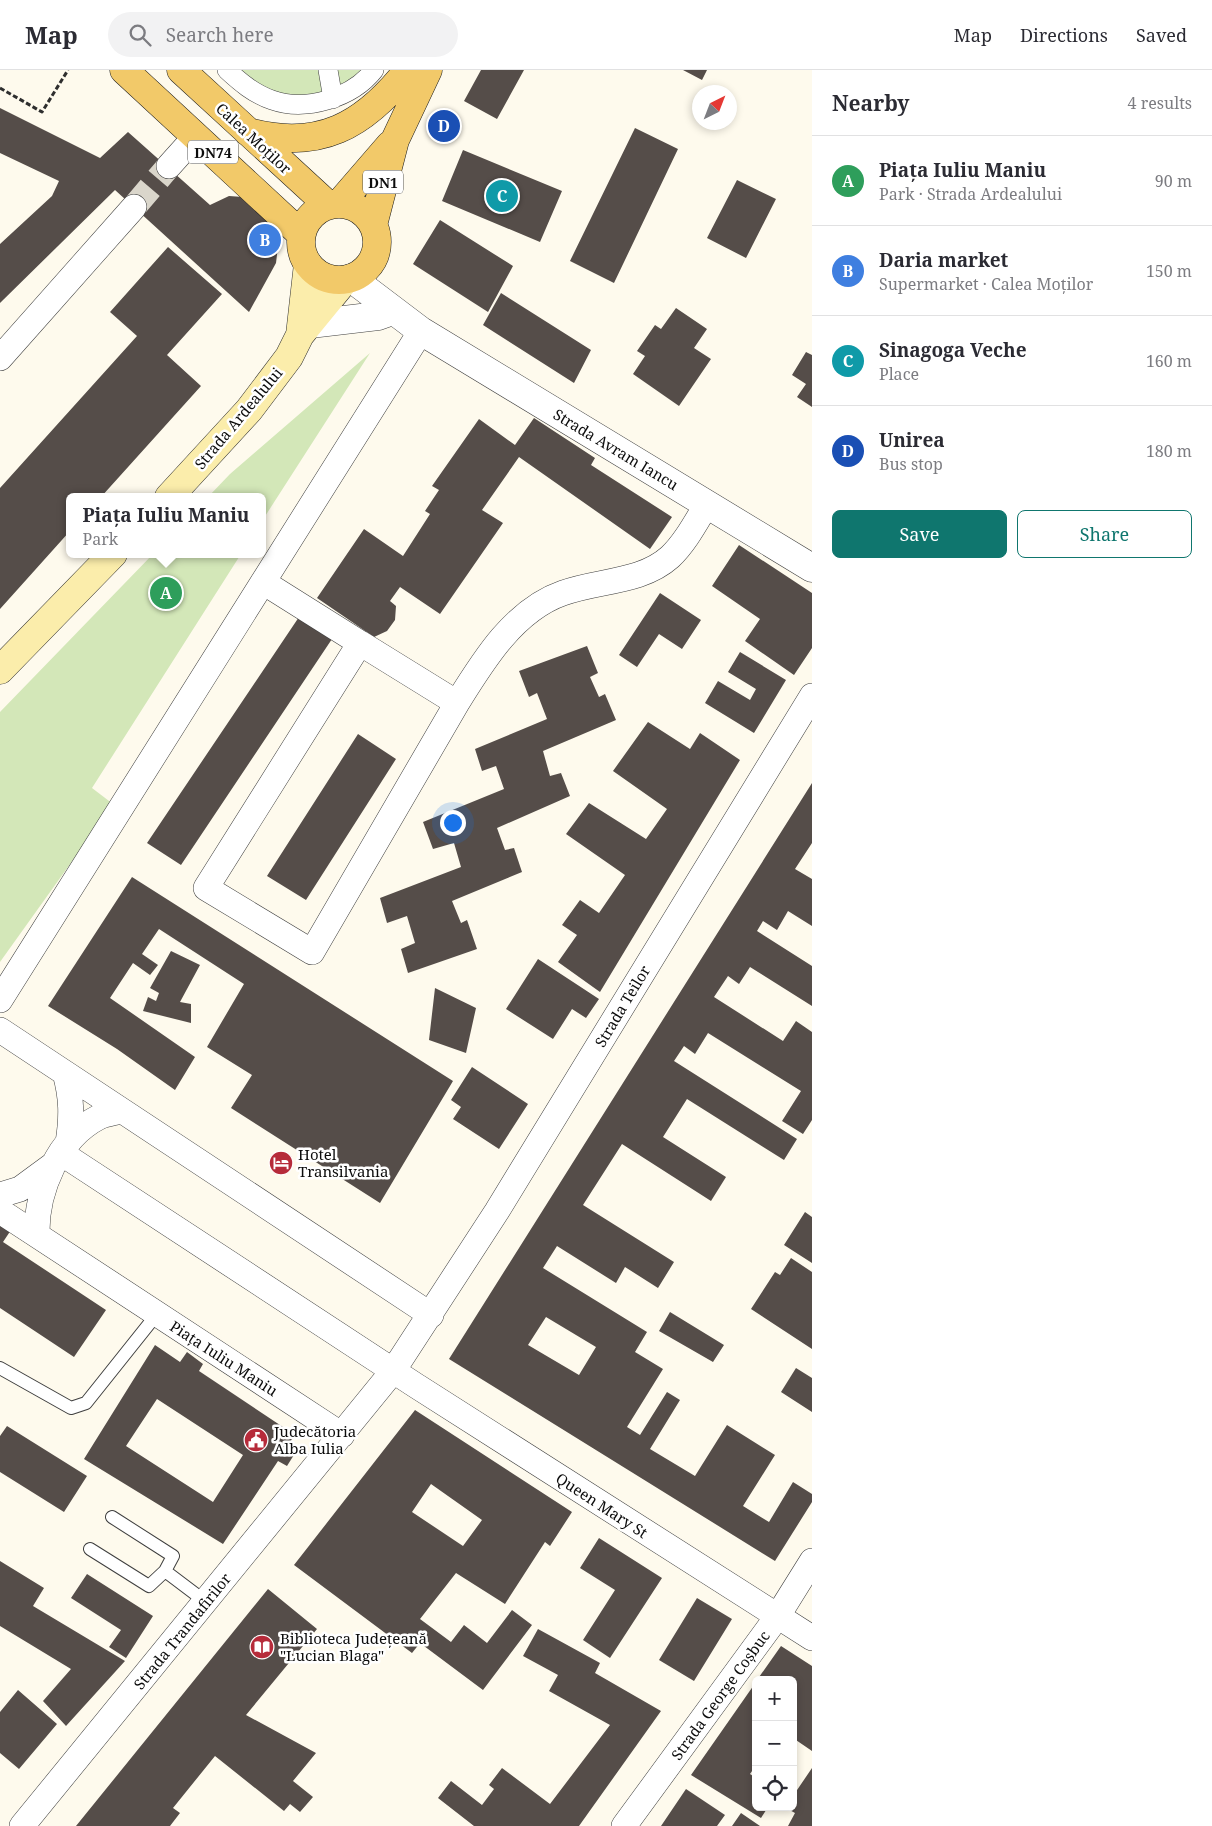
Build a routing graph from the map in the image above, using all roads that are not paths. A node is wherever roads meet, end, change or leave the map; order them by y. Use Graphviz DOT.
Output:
graph roads {
  1 [pos="124,70"];
  2 [pos="180,70"];
  3 [pos="227,70"];
  4 [pos="328,70"];
  5 [pos="374,70"];
  6 [pos="408,70"];
  7 [pos="428,70"];
  8 [pos="333,98"];
  9 [pos="248,132"];
  10 [pos="196,136"];
  11 [pos="395,140"];
  12 [pos="169,166"];
  13 [pos="334,204"];
  14 [pos="134,206"];
  15 [pos="373,225"];
  16 [pos="302,234"];
  17 [pos="308,264"];
  18 [pos="348,279"];
  19 [pos="392,312"];
  20 [pos="305,330"];
  21 [pos="421,331"];
  22 [pos="0,358"];
  23 [pos="173,493"];
  24 [pos="707,504"];
  25 [pos="109,558"];
  26 [pos="812,568"];
  27 [pos="263,582"];
  28 [pos="360,643"];
  29 [pos="0,670"];
  30 [pos="812,696"];
  31 [pos="457,703"];
  32 [pos="0,1000"];
  33 [pos="0,1030"];
  34 [pos="65,1073"];
  35 [pos="121,1111"];
  36 [pos="61,1153"];
  37 [pos="0,1195"];
  38 [pos="0,1211"];
  39 [pos="37,1235"];
  40 [pos="157,1314"];
  41 [pos="431,1315"];
  42 [pos="0,1368"];
  43 [pos="393,1371"];
  44 [pos="342,1435"];
  45 [pos="112,1517"];
  46 [pos="90,1549"];
  47 [pos="812,1561"];
  48 [pos="165,1571"];
  49 [pos="206,1602"];
  50 [pos="777,1617"];
  51 [pos="812,1638"];
  52 [pos="22,1826"];
  53 [pos="624,1826"];
  1 -- 10 [label="main road, DN74"];
  2 -- 9 [label="main road, Calea Moților / DN74"];
  3 -- 8 [label="street"];
  4 -- 8 [label="street"];
  5 -- 8 [label="street"];
  6 -- 9 [label="main road"];
  7 -- 11 [label="main road, DN1"];
  9 -- 13 [label="main road, Calea Moților / DN74"];
  10 -- 12 [label="street"];
  10 -- 16 [label="main road, DN74"];
  11 -- 13 [label="main road, DN1"];
  11 -- 15 [label="main road, DN1"];
  13 -- 15 [label="main road"];
  13 -- 16 [label="main road"];
  14 -- 22 [label="street"];
  15 -- 18 [label="main road"];
  16 -- 17 [label="main road"];
  17 -- 18 [label="main road"];
  17 -- 20 [label="main road, Strada Ardealului"];
  18 -- 19 [label="street, Strada Avram Iancu"];
  18 -- 20 [label="main road, Strada Ardealului"];
  19 -- 20 [label="street"];
  19 -- 21 [label="street, Strada Avram Iancu"];
  20 -- 23 [label="main road, Strada Ardealului"];
  21 -- 24 [label="street, Strada Avram Iancu"];
  21 -- 27 [label="street"];
  24 -- 26 [label="street, Strada Avram Iancu"];
  24 -- 31 [label="street"];
  25 -- 29 [label="main road"];
  27 -- 28 [label="street"];
  27 -- 32 [label="street"];
  28 -- 31 [label="street"];
  28 -- 31 [label="street"];
  30 -- 41 [label="street, Strada Teilor"];
  33 -- 34 [label="street"];
  34 -- 35 [label="street"];
  34 -- 36 [label="street"];
  35 -- 36 [label="street"];
  35 -- 41 [label="street"];
  36 -- 37 [label="street"];
  36 -- 39 [label="street"];
  36 -- 43 [label="street"];
  38 -- 39 [label="street, Piața Iuliu Maniu"];
  39 -- 40 [label="street, Piața Iuliu Maniu"];
  40 -- 42 [label="lane"];
  40 -- 44 [label="street, Piața Iuliu Maniu"];
  41 -- 43 [label="street"];
  43 -- 44 [label="street"];
  43 -- 50 [label="street, Queen Mary St"];
  44 -- 49 [label="street, Strada Trandafirilor"];
  45 -- 48 [label="lane"];
  46 -- 48 [label="lane"];
  47 -- 50 [label="street, Strada George Coșbuc"];
  48 -- 49 [label="lane"];
  49 -- 52 [label="street, Strada Trandafirilor"];
  50 -- 51 [label="street, Queen Mary St"];
  50 -- 53 [label="street, Strada George Coșbuc"];
}
